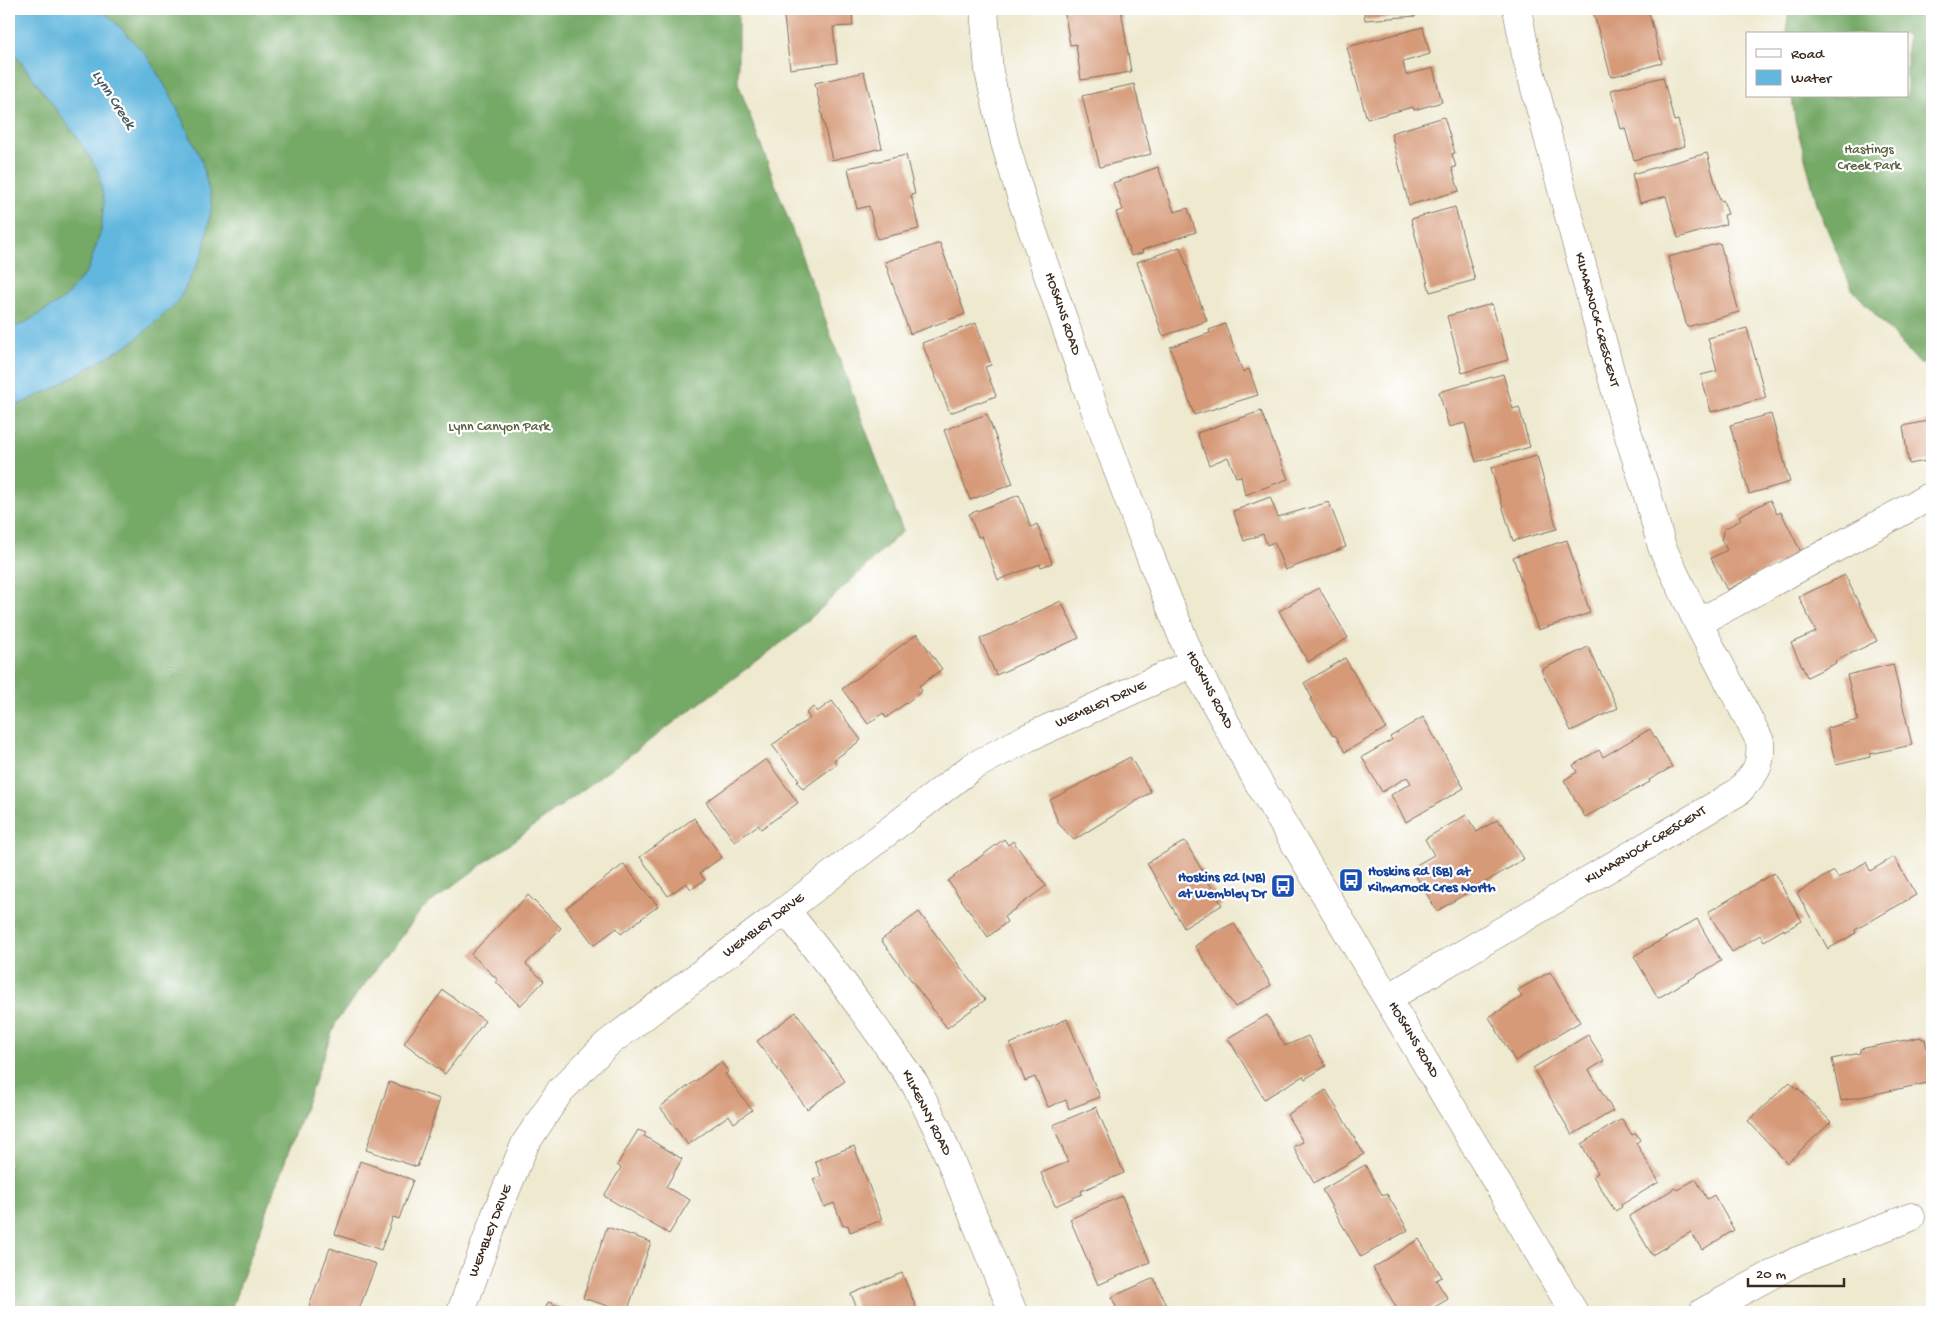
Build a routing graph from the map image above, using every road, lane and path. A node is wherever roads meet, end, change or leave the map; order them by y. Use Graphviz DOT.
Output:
graph roads {
  1 [pos="984,9"];
  2 [pos="1517,9"];
  3 [pos="1927,498"];
  4 [pos="1698,623"];
  5 [pos="1193,663"];
  6 [pos="786,910"];
  7 [pos="1388,998"];
  8 [pos="1911,1217"];
  9 [pos="461,1312"];
  10 [pos="1013,1312"];
  11 [pos="1574,1312"];
  12 [pos="1703,1312"];
  1 -- 5 [label="street, HOSKINS ROAD"];
  2 -- 4 [label="street, KILMARNOCK CRESCENT"];
  3 -- 4 [label="street"];
  4 -- 7 [label="street, KILMARNOCK CRESCENT"];
  5 -- 6 [label="street, WEMBLEY DRIVE"];
  5 -- 7 [label="street, HOSKINS ROAD"];
  6 -- 9 [label="street, WEMBLEY DRIVE"];
  6 -- 10 [label="street, KILKENNY ROAD"];
  7 -- 11 [label="street, HOSKINS ROAD"];
  8 -- 12 [label="street"];
}
